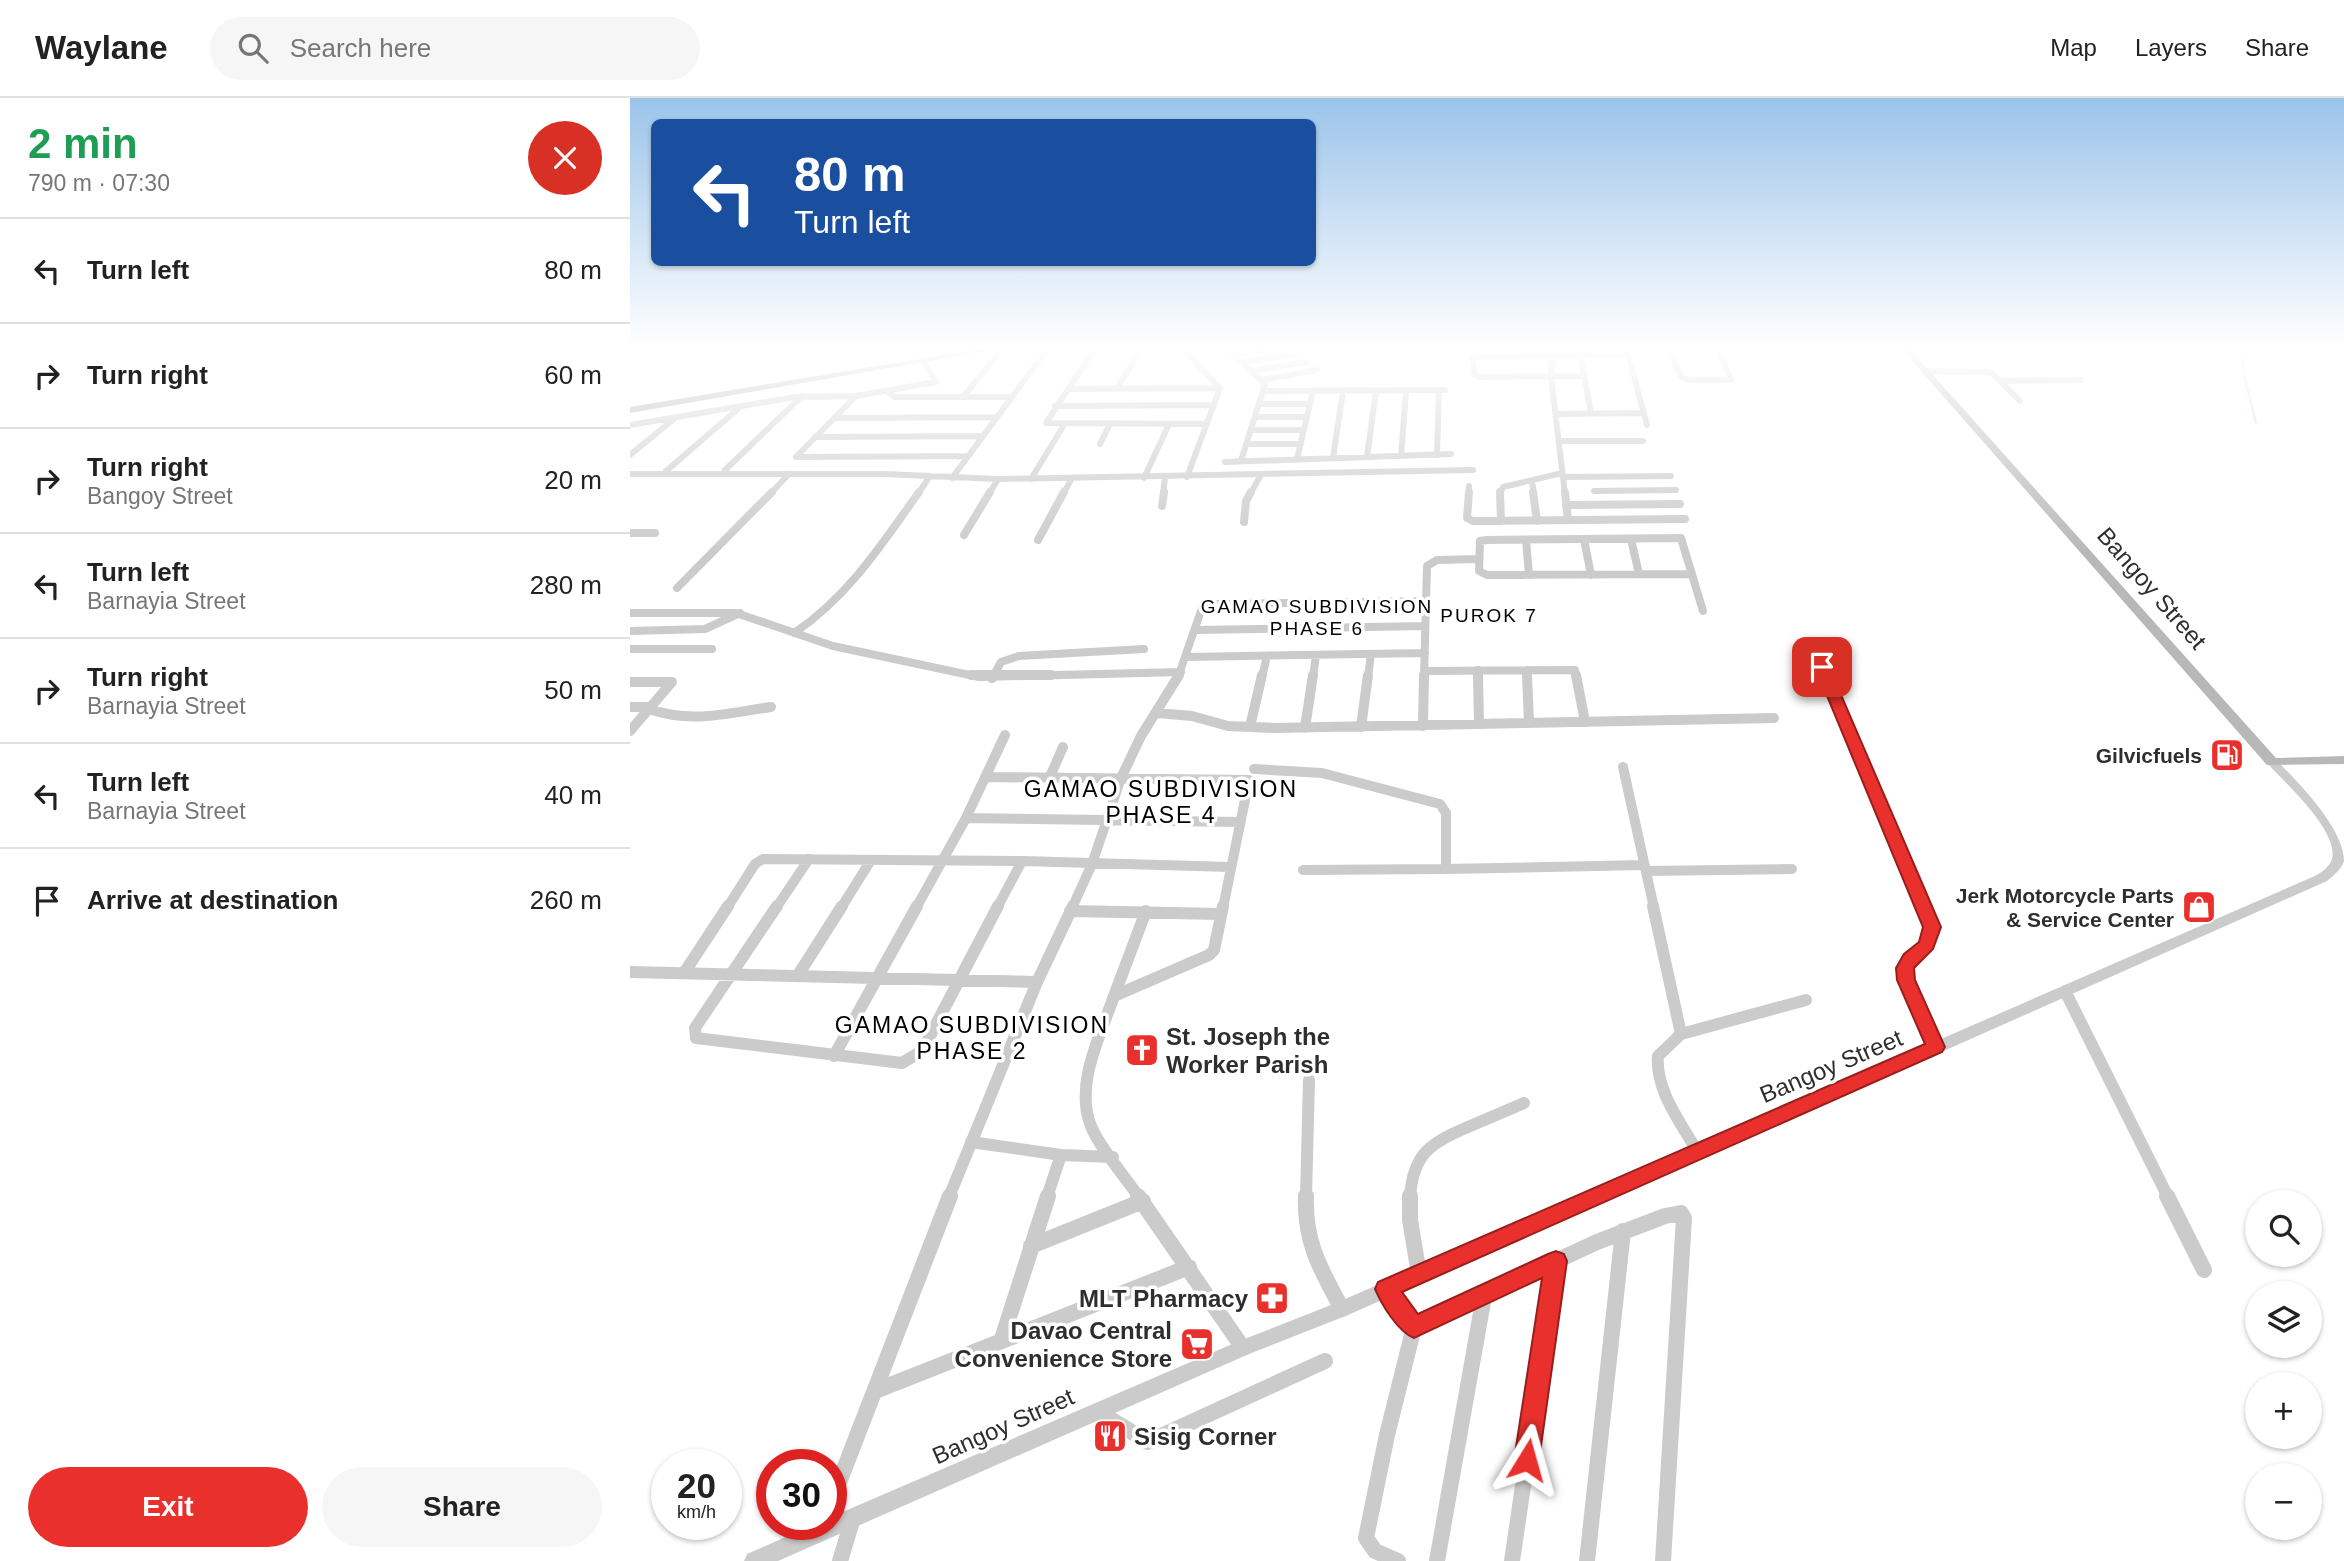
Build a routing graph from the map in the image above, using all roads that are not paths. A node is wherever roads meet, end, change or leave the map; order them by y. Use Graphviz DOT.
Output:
graph roads {
  1 [pos="692,415"];
  2 [pos="730,415"];
  3 [pos="782,415"];
  4 [pos="837,415"];
  5 [pos="1050,415"];
  6 [pos="1210,415"];
  7 [pos="1339,415"];
  8 [pos="1373,415"];
  9 [pos="1404,415"];
  10 [pos="1440,415"];
  11 [pos="1556,415"];
  12 [pos="1645,415"];
  13 [pos="1965,415"];
  14 [pos="997,417"];
  15 [pos="1255,417"];
  16 [pos="1307,417"];
  17 [pos="676,418"];
  18 [pos="834,418"];
  19 [pos="1110,424"];
  20 [pos="1169,424"];
  21 [pos="1207,424"];
  22 [pos="630,425"];
  23 [pos="1064,425"];
  24 [pos="1647,425"];
  25 [pos="1251,430"];
  26 [pos="1304,430"];
  27 [pos="983,436"];
  28 [pos="815,437"];
  29 [pos="1560,441"];
  30 [pos="1643,441"];
  31 [pos="1100,444"];
  32 [pos="1246,444"];
  33 [pos="1301,444"];
  34 [pos="1451,454"];
  35 [pos="630,455"];
  36 [pos="1437,455"];
  37 [pos="968,456"];
  38 [pos="1401,456"];
  39 [pos="1367,457"];
  40 [pos="1332,458"];
  41 [pos="1349,458"];
  42 [pos="1297,459"];
  43 [pos="1241,461"];
  44 [pos="1225,462"];
  45 [pos="1668,467"];
  46 [pos="725,470"];
  47 [pos="1473,470"];
  48 [pos="666,471"];
  49 [pos="1349,472"];
  50 [pos="630,474"];
  51 [pos="789,474"];
  52 [pos="1261,475"];
  53 [pos="1562,475"];
  54 [pos="930,476"];
  55 [pos="1671,476"];
  56 [pos="1187,477"];
  57 [pos="1591,477"];
  58 [pos="952,478"];
  59 [pos="1072,478"];
  60 [pos="1144,478"];
  61 [pos="1165,478"];
  62 [pos="998,479"];
  63 [pos="1031,479"];
  64 [pos="1532,481"];
  65 [pos="1469,485"];
  66 [pos="1594,491"];
  67 [pos="1676,491"];
  68 [pos="1680,504"];
  69 [pos="1566,505"];
  70 [pos="1597,505"];
  71 [pos="1162,506"];
  72 [pos="1568,520"];
  73 [pos="1501,521"];
  74 [pos="1536,521"];
  75 [pos="1550,521"];
  76 [pos="1244,522"];
  77 [pos="630,533"];
  78 [pos="655,533"];
  79 [pos="964,535"];
  80 [pos="1553,539"];
  81 [pos="1584,539"];
  82 [pos="1631,539"];
  83 [pos="1038,540"];
  84 [pos="1526,540"];
  85 [pos="1478,559"];
  86 [pos="1691,574"];
  87 [pos="1529,575"];
  88 [pos="1591,575"];
  89 [pos="1639,575"];
  90 [pos="677,588"];
  91 [pos="1424,601"];
  92 [pos="1703,611"];
  93 [pos="630,613"];
  94 [pos="740,613"];
  95 [pos="1424,626"];
  96 [pos="1195,630"];
  97 [pos="630,631"];
  98 [pos="794,633"];
  99 [pos="630,649"];
  100 [pos="712,649"];
  101 [pos="1144,649"];
  102 [pos="1425,653"];
  103 [pos="1371,654"];
  104 [pos="1316,655"];
  105 [pos="1266,656"];
  106 [pos="1186,657"];
  107 [pos="1822,667"];
  108 [pos="1478,670"];
  109 [pos="1527,670"];
  110 [pos="1426,671"];
  111 [pos="1181,672"];
  112 [pos="992,678"];
  113 [pos="630,682"];
  114 [pos="630,707"];
  115 [pos="771,707"];
  116 [pos="650,708"];
  117 [pos="1157,713"];
  118 [pos="1774,718"];
  119 [pos="1585,722"];
  120 [pos="1529,723"];
  121 [pos="1479,724"];
  122 [pos="1423,726"];
  123 [pos="1250,727"];
  124 [pos="1361,727"];
  125 [pos="1305,728"];
  126 [pos="630,731"];
  127 [pos="1005,735"];
  128 [pos="1063,747"];
  129 [pos="2344,760"];
  130 [pos="2272,762"];
  131 [pos="1623,767"];
  132 [pos="1254,769"];
  133 [pos="985,777"];
  134 [pos="1121,778"];
  135 [pos="1049,779"];
  136 [pos="966,818"];
  137 [pos="1107,819"];
  138 [pos="1240,822"];
  139 [pos="809,859"];
  140 [pos="871,860"];
  141 [pos="944,860"];
  142 [pos="1022,861"];
  143 [pos="1092,864"];
  144 [pos="1230,867"];
  145 [pos="1645,868"];
  146 [pos="1446,869"];
  147 [pos="1793,869"];
  148 [pos="1303,870"];
  149 [pos="1070,911"];
  150 [pos="1146,911"];
  151 [pos="1222,914"];
  152 [pos="630,972"];
  153 [pos="684,973"];
  154 [pos="730,973"];
  155 [pos="799,975"];
  156 [pos="879,978"];
  157 [pos="958,979"];
  158 [pos="1037,982"];
  159 [pos="2065,991"];
  160 [pos="1114,996"];
  161 [pos="1806,1000"];
  162 [pos="1681,1034"];
  163 [pos="1936,1047"];
  164 [pos="834,1056"];
  165 [pos="1309,1080"];
  166 [pos="1524,1103"];
  167 [pos="971,1142"];
  168 [pos="1698,1151"];
  169 [pos="1061,1155"];
  170 [pos="1113,1157"];
  171 [pos="1143,1201"];
  172 [pos="1623,1231"];
  173 [pos="1031,1246"];
  174 [pos="1556,1261"];
  175 [pos="1189,1267"];
  176 [pos="2204,1270"];
  177 [pos="1419,1274"];
  178 [pos="1386,1289"];
  179 [pos="1484,1296"];
  180 [pos="1342,1309"];
  181 [pos="1414,1327"];
  182 [pos="1002,1339"];
  183 [pos="1243,1348"];
  184 [pos="1325,1361"];
  185 [pos="875,1391"];
  186 [pos="1097,1411"];
  187 [pos="847,1462"];
  188 [pos="853,1518"];
  189 [pos="847,1520"];
  190 [pos="797,1540"];
  191 [pos="754,1561"];
  192 [pos="839,1561"];
  193 [pos="1398,1561"];
  194 [pos="1437,1561"];
  195 [pos="1512,1561"];
  196 [pos="1587,1561"];
  197 [pos="1663,1561"];
  1 -- 17 [label="street"];
  2 -- 48 [label="street"];
  3 -- 46 [label="street"];
  4 -- 18 [label="street"];
  5 -- 23 [label="street"];
  6 -- 21 [label="street"];
  7 -- 40 [label="street"];
  8 -- 39 [label="street"];
  9 -- 38 [label="street"];
  10 -- 36 [label="street"];
  11 -- 29 [label="street"];
  12 -- 24 [label="street"];
  13 -- 130 [label="main road, Bangoy Street"];
  14 -- 18 [label="street"];
  14 -- 27 [label="street"];
  15 -- 16 [label="street"];
  15 -- 25 [label="street"];
  16 -- 26 [label="street"];
  17 -- 22 [label="street"];
  17 -- 35 [label="street"];
  18 -- 28 [label="street"];
  19 -- 20 [label="street"];
  19 -- 23 [label="street"];
  19 -- 31 [label="street"];
  20 -- 21 [label="street"];
  20 -- 60 [label="street"];
  21 -- 56 [label="street"];
  23 -- 63 [label="street"];
  25 -- 26 [label="street"];
  25 -- 32 [label="street"];
  26 -- 33 [label="street"];
  27 -- 28 [label="street"];
  27 -- 37 [label="street"];
  28 -- 37 [label="street"];
  29 -- 30 [label="street"];
  29 -- 53 [label="street"];
  32 -- 33 [label="street"];
  32 -- 43 [label="street"];
  33 -- 42 [label="street"];
  34 -- 36 [label="street"];
  36 -- 38 [label="street"];
  37 -- 58 [label="street"];
  38 -- 39 [label="street"];
  39 -- 41 [label="street"];
  40 -- 41 [label="street"];
  40 -- 42 [label="street"];
  41 -- 49 [label="street"];
  42 -- 43 [label="street"];
  43 -- 44 [label="street"];
  45 -- 55 [label="street"];
  47 -- 49 [label="street"];
  49 -- 52 [label="street"];
  50 -- 51 [label="street"];
  51 -- 54 [label="street"];
  51 -- 90 [label="street"];
  52 -- 56 [label="street"];
  52 -- 76 [label="street"];
  53 -- 57 [label="street"];
  53 -- 64 [label="street"];
  53 -- 69 [label="street"];
  54 -- 58 [label="street"];
  54 -- 98 [label="street"];
  55 -- 57 [label="street"];
  55 -- 67 [label="street"];
  56 -- 61 [label="street"];
  57 -- 66 [label="street"];
  58 -- 62 [label="street"];
  59 -- 60 [label="street"];
  59 -- 63 [label="street"];
  59 -- 83 [label="street"];
  60 -- 61 [label="street"];
  61 -- 71 [label="street"];
  62 -- 63 [label="street"];
  62 -- 79 [label="street"];
  64 -- 73 [label="street"];
  64 -- 74 [label="street"];
  65 -- 73 [label="street"];
  66 -- 67 [label="street"];
  66 -- 70 [label="street"];
  67 -- 68 [label="street"];
  68 -- 70 [label="street"];
  68 -- 72 [label="street"];
  69 -- 70 [label="street"];
  69 -- 72 [label="street"];
  72 -- 75 [label="street"];
  73 -- 74 [label="street"];
  74 -- 75 [label="street"];
  75 -- 80 [label="street"];
  77 -- 78 [label="street"];
  80 -- 81 [label="street"];
  80 -- 84 [label="street"];
  81 -- 82 [label="street"];
  81 -- 88 [label="street"];
  82 -- 86 [label="street"];
  82 -- 89 [label="street"];
  84 -- 85 [label="street"];
  84 -- 87 [label="street"];
  85 -- 87 [label="street"];
  85 -- 91 [label="street"];
  86 -- 89 [label="street"];
  86 -- 92 [label="street"];
  87 -- 88 [label="street"];
  88 -- 89 [label="street"];
  91 -- 95 [label="street"];
  91 -- 96 [label="street"];
  93 -- 94 [label="street"];
  94 -- 97 [label="street"];
  94 -- 98 [label="street"];
  95 -- 96 [label="street"];
  95 -- 102 [label="street"];
  96 -- 106 [label="street"];
  98 -- 112 [label="street"];
  99 -- 100 [label="street"];
  101 -- 112 [label="street"];
  102 -- 103 [label="street"];
  102 -- 110 [label="street"];
  103 -- 104 [label="street"];
  103 -- 124 [label="street"];
  104 -- 105 [label="street"];
  104 -- 125 [label="street"];
  105 -- 106 [label="street"];
  105 -- 123 [label="street"];
  106 -- 111 [label="street"];
  107 -- 163 [label="street"];
  108 -- 109 [label="street"];
  108 -- 110 [label="street"];
  108 -- 121 [label="street"];
  109 -- 119 [label="street"];
  109 -- 120 [label="street"];
  110 -- 122 [label="street"];
  111 -- 112 [label="street"];
  111 -- 117 [label="street"];
  113 -- 116 [label="street"];
  114 -- 116 [label="street"];
  115 -- 116 [label="street"];
  116 -- 126 [label="street"];
  117 -- 123 [label="street"];
  117 -- 134 [label="street"];
  118 -- 119 [label="street"];
  119 -- 120 [label="street"];
  120 -- 121 [label="street"];
  121 -- 122 [label="street"];
  122 -- 124 [label="street"];
  123 -- 125 [label="street"];
  124 -- 125 [label="street"];
  127 -- 133 [label="street"];
  128 -- 135 [label="street"];
  129 -- 130 [label="main road"];
  130 -- 159 [label="street, Bangoy Street"];
  131 -- 145 [label="street"];
  132 -- 146 [label="street"];
  133 -- 135 [label="street"];
  133 -- 136 [label="street"];
  134 -- 135 [label="street"];
  134 -- 137 [label="street"];
  134 -- 138 [label="street"];
  136 -- 137 [label="street"];
  136 -- 141 [label="street"];
  137 -- 138 [label="street"];
  137 -- 143 [label="street"];
  138 -- 144 [label="street"];
  139 -- 140 [label="street"];
  139 -- 153 [label="street"];
  139 -- 154 [label="street"];
  140 -- 141 [label="street"];
  140 -- 155 [label="street"];
  141 -- 142 [label="street"];
  141 -- 156 [label="street"];
  142 -- 143 [label="street"];
  142 -- 157 [label="street"];
  143 -- 144 [label="street"];
  143 -- 149 [label="street"];
  144 -- 151 [label="street"];
  145 -- 146 [label="street"];
  145 -- 147 [label="street"];
  145 -- 162 [label="street"];
  146 -- 148 [label="street"];
  149 -- 150 [label="street"];
  149 -- 158 [label="street"];
  150 -- 151 [label="street"];
  150 -- 160 [label="street"];
  151 -- 160 [label="street"];
  152 -- 153 [label="street"];
  153 -- 154 [label="street"];
  154 -- 155 [label="street"];
  154 -- 164 [label="street"];
  155 -- 156 [label="street"];
  156 -- 157 [label="street"];
  156 -- 164 [label="street"];
  157 -- 158 [label="street"];
  157 -- 164 [label="street"];
  158 -- 167 [label="street"];
  159 -- 163 [label="street, Bangoy Street"];
  159 -- 176 [label="street"];
  160 -- 170 [label="street"];
  161 -- 162 [label="street"];
  162 -- 168 [label="street"];
  163 -- 168 [label="street, Bangoy Street"];
  165 -- 180 [label="street"];
  166 -- 177 [label="street"];
  167 -- 169 [label="street"];
  167 -- 185 [label="street"];
  168 -- 177 [label="street, Bangoy Street"];
  169 -- 170 [label="street"];
  169 -- 173 [label="street"];
  170 -- 171 [label="street"];
  171 -- 173 [label="street"];
  171 -- 175 [label="street"];
  172 -- 174 [label="street"];
  172 -- 196 [label="street"];
  172 -- 197 [label="street"];
  173 -- 182 [label="street"];
  174 -- 179 [label="street"];
  174 -- 195 [label="street"];
  175 -- 182 [label="street"];
  175 -- 183 [label="street"];
  177 -- 178 [label="street, Bangoy Street"];
  178 -- 180 [label="street, Bangoy Street"];
  178 -- 181 [label="street"];
  179 -- 181 [label="street"];
  179 -- 194 [label="street"];
  180 -- 183 [label="street, Bangoy Street"];
  181 -- 193 [label="street"];
  182 -- 185 [label="street"];
  183 -- 186 [label="street, Bangoy Street"];
  184 -- 186 [label="street"];
  185 -- 187 [label="street"];
  186 -- 188 [label="street, Bangoy Street"];
  188 -- 189 [label="street, Bangoy Street"];
  188 -- 192 [label="street"];
  190 -- 191 [label="street, Bangoy Street"];
}
